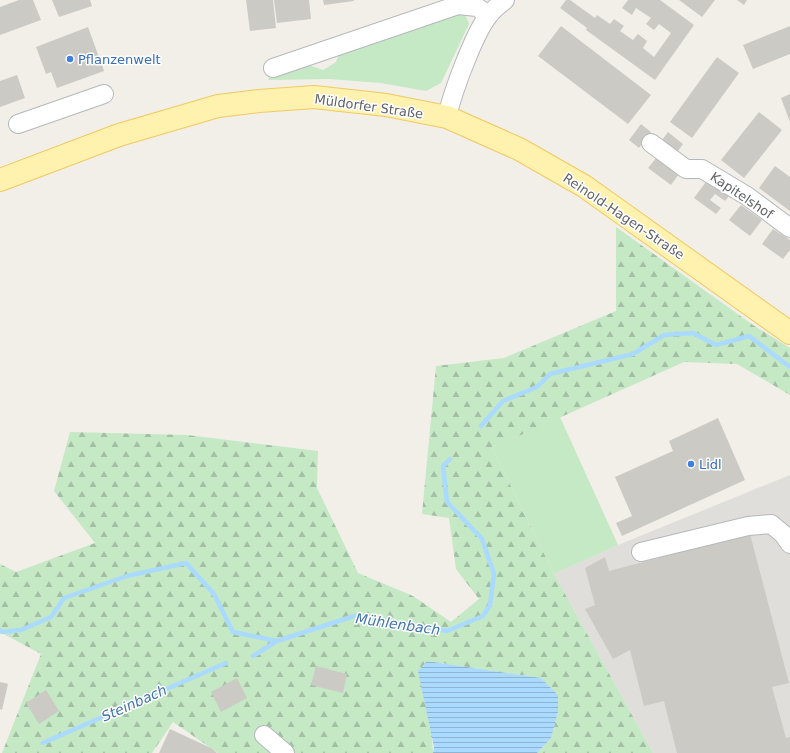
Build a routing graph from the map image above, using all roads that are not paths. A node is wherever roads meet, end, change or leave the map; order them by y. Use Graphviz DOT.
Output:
graph roads {
  1 [pos="505,0"];
  2 [pos="488,15"];
  3 [pos="273,68"];
  4 [pos="104,94"];
  5 [pos="447,117"];
  6 [pos="18,124"];
  7 [pos="651,143"];
  8 [pos="0,180"];
  9 [pos="790,228"];
  10 [pos="790,333"];
  11 [pos="790,544"];
  12 [pos="641,552"];
  13 [pos="264,735"];
  14 [pos="285,753"];
  1 -- 2 [label="street"];
  2 -- 3 [label="street"];
  2 -- 5 [label="street"];
  4 -- 6 [label="street"];
  5 -- 8 [label="main road, Müldorfer Straße"];
  5 -- 10 [label="main road, Reinold-Hagen-Straße"];
  7 -- 9 [label="street, Kapitelshof"];
  11 -- 12 [label="street"];
  13 -- 14 [label="street"];
}
